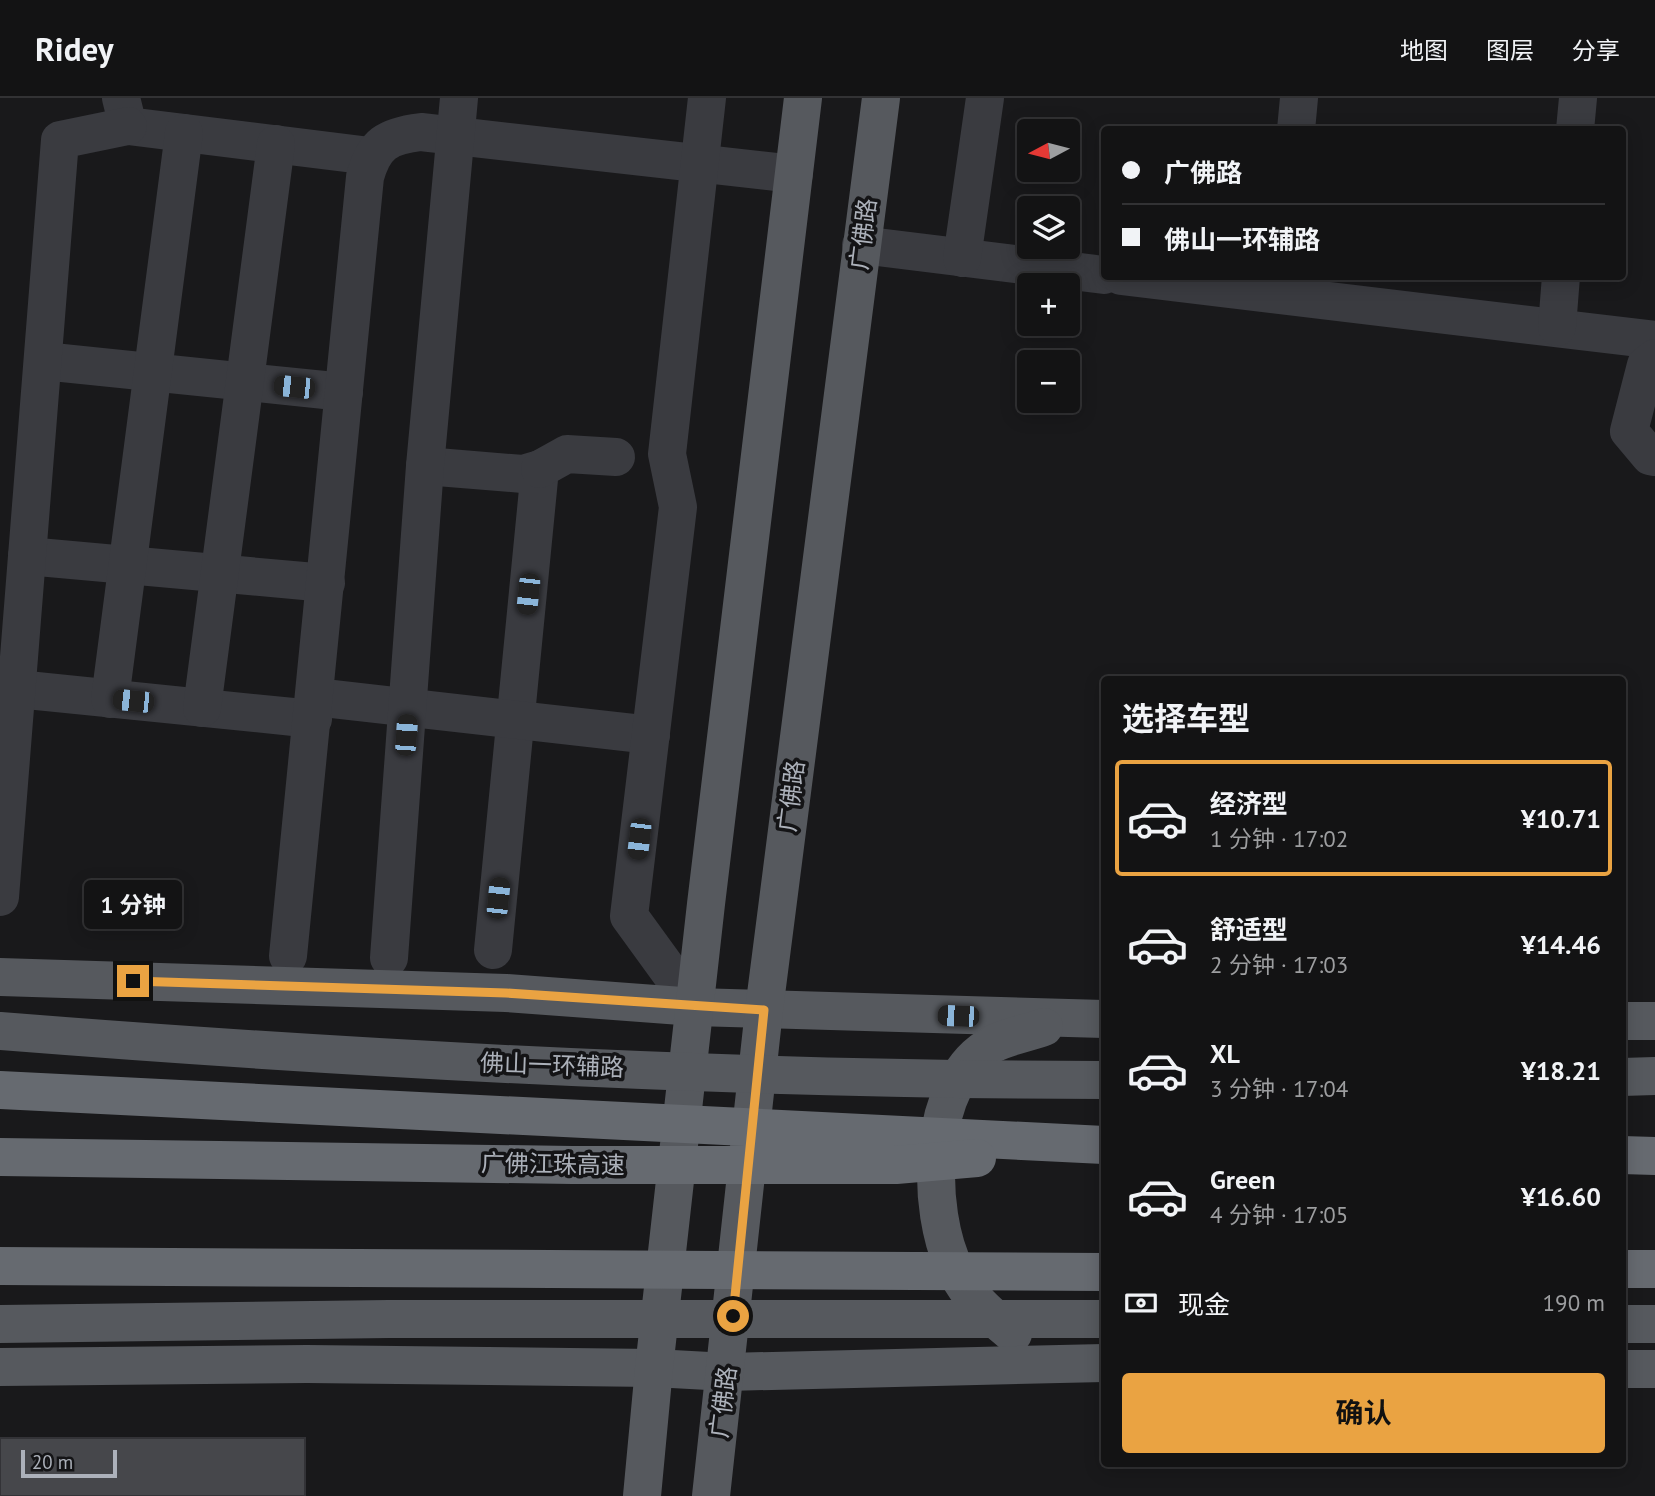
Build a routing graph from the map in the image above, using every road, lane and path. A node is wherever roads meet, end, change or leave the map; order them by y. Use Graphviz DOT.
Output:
graph roads {
  1 [pos="459,98"];
  2 [pos="707,98"];
  3 [pos="803,98"];
  4 [pos="881,98"];
  5 [pos="985,98"];
  6 [pos="1299,98"];
  7 [pos="1578,98"];
  8 [pos="125,112"];
  9 [pos="1296,126"];
  10 [pos="1575,126"];
  11 [pos="184,133"];
  12 [pos="456,135"];
  13 [pos="276,144"];
  14 [pos="370,156"];
  15 [pos="700,163"];
  16 [pos="794,174"];
  17 [pos="861,245"];
  18 [pos="962,258"];
  19 [pos="1101,275"];
  20 [pos="1183,280"];
  21 [pos="1562,280"];
  22 [pos="1276,286"];
  23 [pos="1557,327"];
  24 [pos="1655,341"];
  25 [pos="1655,358"];
  26 [pos="43,361"];
  27 [pos="152,372"];
  28 [pos="245,382"];
  29 [pos="344,392"];
  30 [pos="616,457"];
  31 [pos="1655,457"];
  32 [pos="425,466"];
  33 [pos="540,469"];
  34 [pos="27,556"];
  35 [pos="127,565"];
  36 [pos="220,573"];
  37 [pos="326,583"];
  38 [pos="17,689"];
  39 [pos="110,699"];
  40 [pos="408,707"];
  41 [pos="201,708"];
  42 [pos="314,708"];
  43 [pos="516,720"];
  44 [pos="651,735"];
  45 [pos="0,897"];
  46 [pos="493,950"];
  47 [pos="288,956"];
  48 [pos="389,958"];
  49 [pos="0,977"];
  50 [pos="695,1007"];
  51 [pos="764,1010"];
  52 [pos="1087,1019"];
  53 [pos="1626,1021"];
  54 [pos="1655,1021"];
  55 [pos="0,1031"];
  56 [pos="1655,1076"];
  57 [pos="1626,1077"];
  58 [pos="1101,1080"];
  59 [pos="0,1090"];
  60 [pos="1101,1145"];
  61 [pos="1101,1145"];
  62 [pos="1626,1155"];
  63 [pos="1655,1156"];
  64 [pos="0,1157"];
  65 [pos="0,1266"];
  66 [pos="1626,1269"];
  67 [pos="1655,1269"];
  68 [pos="1101,1272"];
  69 [pos="1101,1320"];
  70 [pos="0,1324"];
  71 [pos="1626,1324"];
  72 [pos="1655,1324"];
  73 [pos="1067,1363"];
  74 [pos="1101,1363"];
  75 [pos="0,1367"];
  76 [pos="653,1367"];
  77 [pos="1626,1369"];
  78 [pos="1655,1369"];
  79 [pos="727,1371"];
  80 [pos="642,1496"];
  81 [pos="711,1496"];
  1 -- 12 [label="street"];
  2 -- 15 [label="street"];
  3 -- 16 [label="main road"];
  4 -- 17 [label="main road, 广佛路"];
  5 -- 18 [label="street"];
  6 -- 9 [label="street"];
  7 -- 10 [label="street"];
  8 -- 11 [label="street"];
  8 -- 26 [label="street"];
  11 -- 13 [label="street"];
  11 -- 27 [label="street"];
  12 -- 14 [label="street"];
  12 -- 15 [label="street"];
  12 -- 32 [label="street"];
  13 -- 14 [label="street"];
  13 -- 28 [label="street"];
  14 -- 29 [label="street"];
  15 -- 16 [label="street"];
  15 -- 44 [label="street"];
  16 -- 50 [label="main road"];
  17 -- 18 [label="street"];
  17 -- 51 [label="main road, 广佛路"];
  18 -- 19 [label="street"];
  20 -- 22 [label="street"];
  21 -- 23 [label="street"];
  22 -- 23 [label="street"];
  23 -- 24 [label="street"];
  25 -- 31 [label="street"];
  26 -- 27 [label="street"];
  26 -- 34 [label="street"];
  27 -- 28 [label="street"];
  27 -- 35 [label="street"];
  28 -- 29 [label="street"];
  28 -- 36 [label="street"];
  29 -- 37 [label="street"];
  30 -- 33 [label="street"];
  32 -- 33 [label="street"];
  32 -- 40 [label="street"];
  33 -- 43 [label="street"];
  34 -- 35 [label="street"];
  34 -- 38 [label="street"];
  35 -- 36 [label="street"];
  35 -- 39 [label="street"];
  36 -- 37 [label="street"];
  36 -- 41 [label="street"];
  37 -- 42 [label="street"];
  38 -- 39 [label="street"];
  38 -- 45 [label="street"];
  39 -- 41 [label="street"];
  40 -- 42 [label="street"];
  40 -- 43 [label="street"];
  40 -- 48 [label="street"];
  41 -- 42 [label="street"];
  42 -- 47 [label="street"];
  43 -- 44 [label="street"];
  43 -- 46 [label="street"];
  44 -- 50 [label="street"];
  49 -- 50 [label="main road"];
  50 -- 51 [label="main road"];
  50 -- 76 [label="main road"];
  51 -- 52 [label="main road"];
  51 -- 79 [label="main road, 广佛路"];
  52 -- 73 [label="main road"];
  53 -- 54 [label="main road"];
  55 -- 58 [label="main road, 佛山一环辅路, bridge"];
  56 -- 57 [label="main road"];
  59 -- 60 [label="highway, bridge"];
  61 -- 64 [label="highway, 广佛江珠高速, bridge"];
  62 -- 63 [label="highway"];
  65 -- 68 [label="highway, bridge"];
  66 -- 67 [label="highway"];
  69 -- 70 [label="main road, bridge"];
  71 -- 72 [label="main road"];
  73 -- 74 [label="main road"];
  73 -- 79 [label="main road"];
  75 -- 76 [label="main road"];
  76 -- 79 [label="main road"];
  76 -- 80 [label="main road"];
  77 -- 78 [label="main road"];
  79 -- 81 [label="main road, 广佛路"];
}
